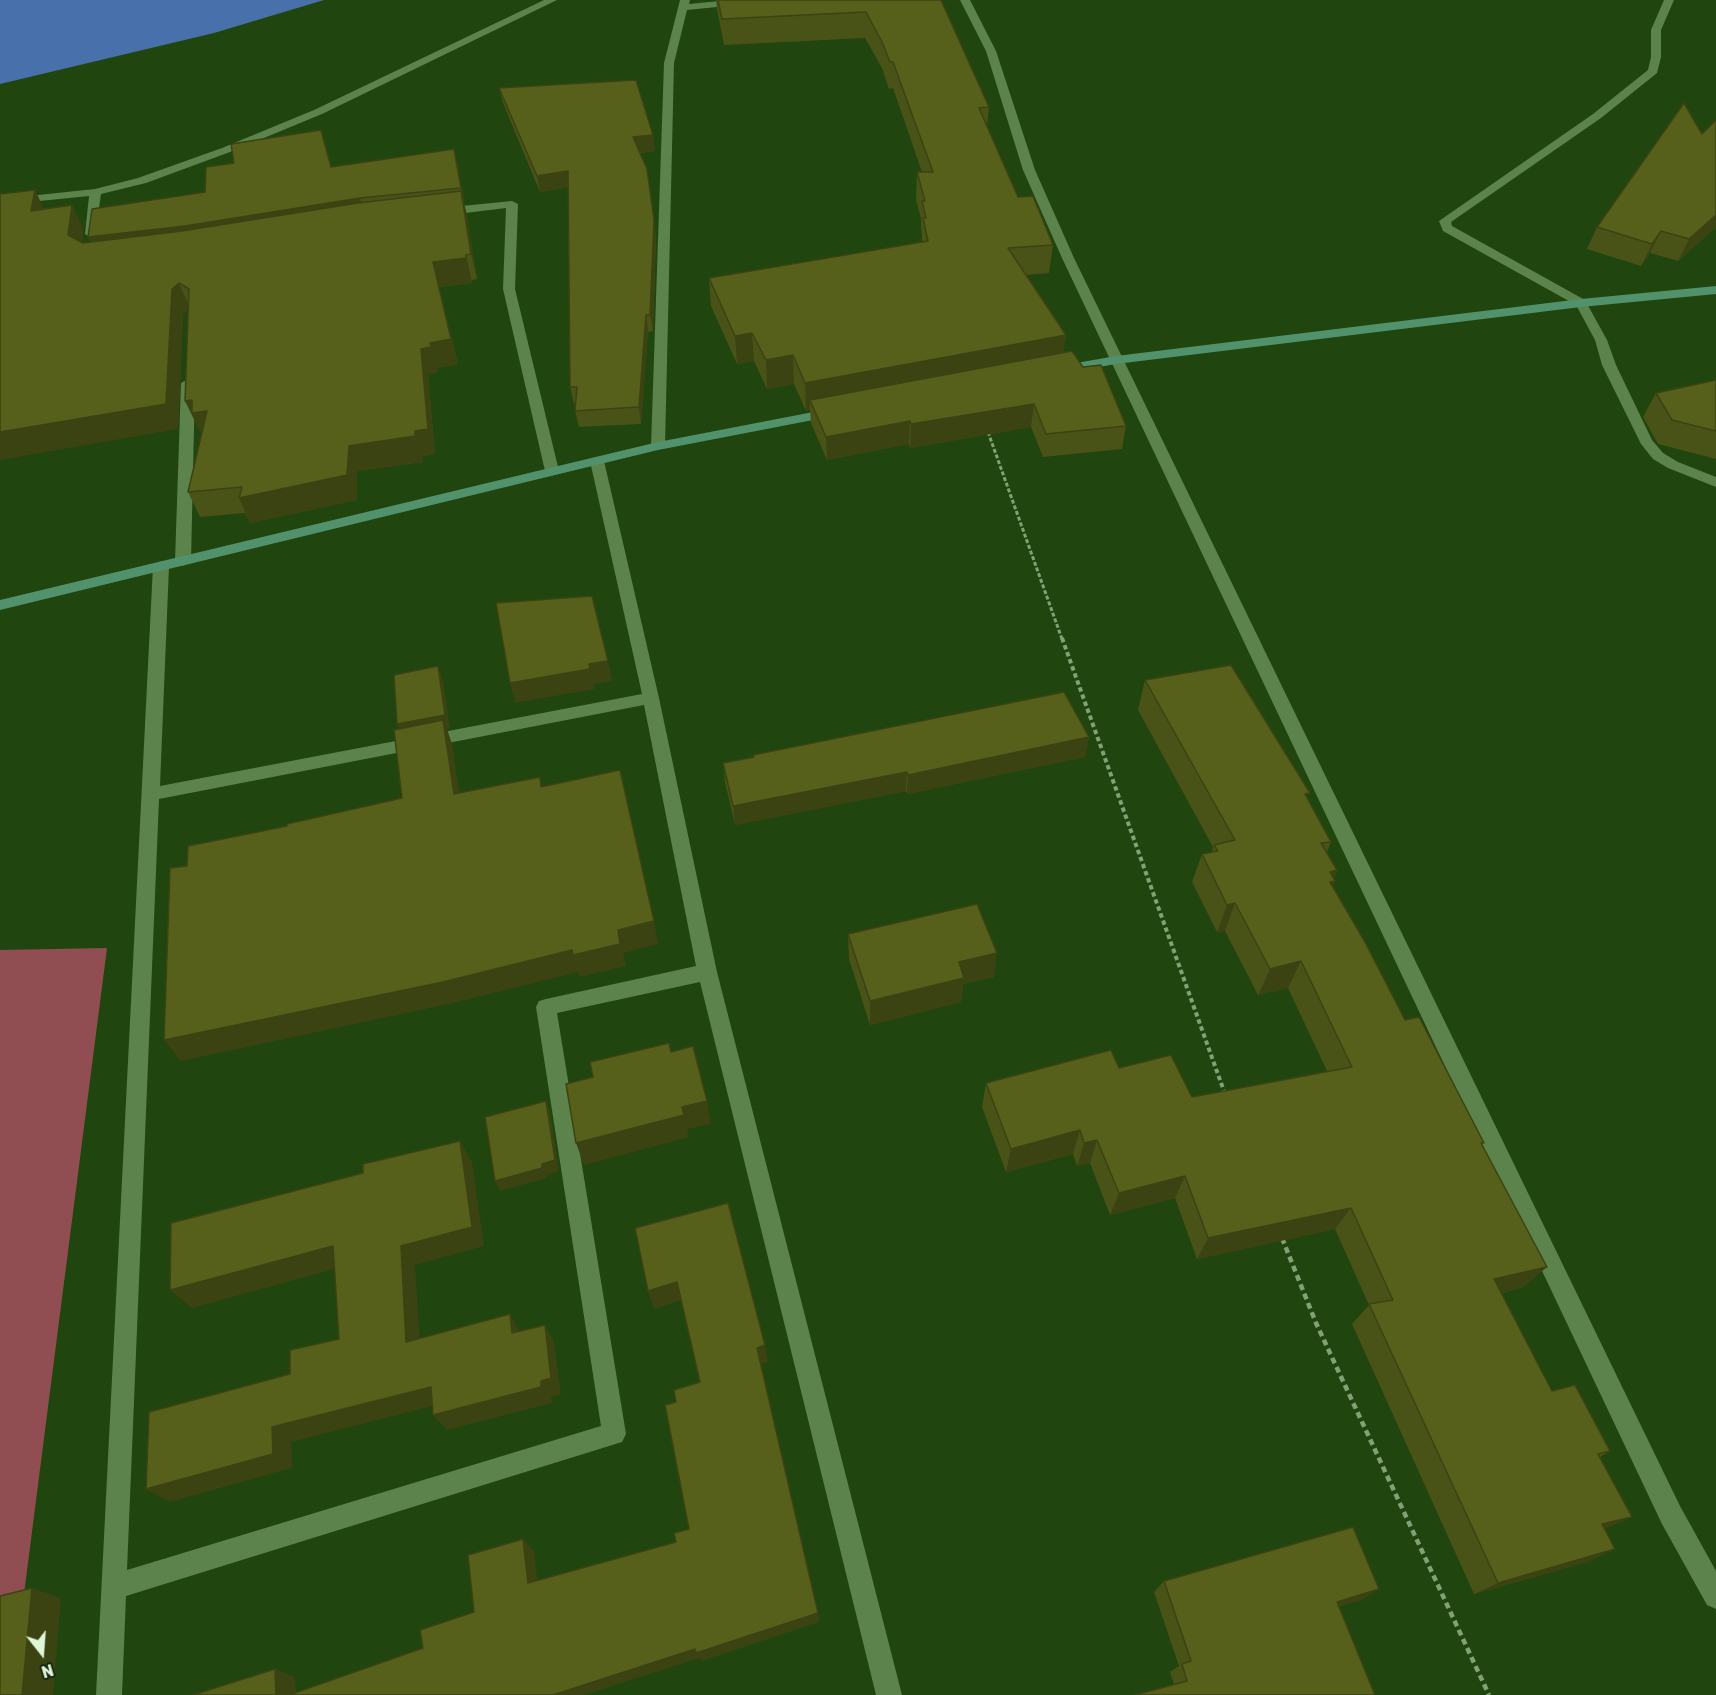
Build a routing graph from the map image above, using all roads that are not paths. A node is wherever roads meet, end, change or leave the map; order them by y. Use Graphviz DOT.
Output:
graph roads {
  1 [pos="552,0"];
  2 [pos="756,0"];
  3 [pos="965,0"];
  4 [pos="1669,0"];
  5 [pos="684,4"];
  6 [pos="95,192"];
  7 [pos="0,202"];
  8 [pos="433,213"];
  9 [pos="89,248"];
  10 [pos="1716,290"];
  11 [pos="1581,303"];
  12 [pos="1116,360"];
  13 [pos="1050,372"];
  14 [pos="189,373"];
  15 [pos="845,410"];
  16 [pos="658,446"];
  17 [pos="597,461"];
  18 [pos="552,471"];
  19 [pos="1716,482"];
  20 [pos="183,561"];
  21 [pos="161,566"];
  22 [pos="0,605"];
  23 [pos="651,698"];
  24 [pos="151,794"];
  25 [pos="707,972"];
  26 [pos="113,1587"];
  27 [pos="1716,1596"];
  28 [pos="109,1695"];
  29 [pos="889,1695"];
  1 -- 6 [label="street"];
  2 -- 5 [label="street"];
  3 -- 12 [label="street"];
  4 -- 11 [label="street"];
  5 -- 16 [label="street"];
  6 -- 7 [label="street"];
  6 -- 9 [label="street"];
  8 -- 18 [label="street"];
  10 -- 11 [label="street"];
  11 -- 12 [label="street"];
  11 -- 19 [label="street"];
  12 -- 13 [label="street"];
  12 -- 27 [label="street"];
  14 -- 20 [label="street"];
  15 -- 16 [label="street"];
  16 -- 17 [label="street"];
  17 -- 18 [label="street"];
  17 -- 23 [label="street"];
  18 -- 20 [label="street"];
  20 -- 21 [label="street"];
  21 -- 22 [label="street"];
  21 -- 24 [label="street"];
  23 -- 24 [label="street"];
  23 -- 25 [label="street"];
  24 -- 26 [label="street"];
  25 -- 26 [label="street"];
  25 -- 29 [label="street"];
  26 -- 28 [label="street"];
}
